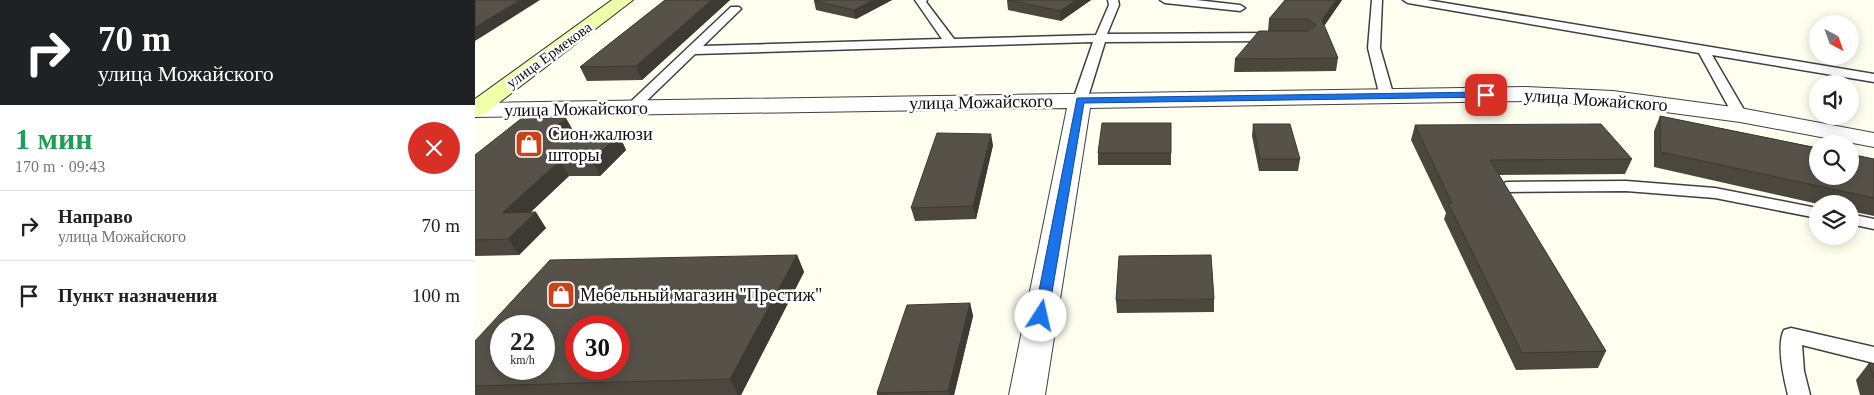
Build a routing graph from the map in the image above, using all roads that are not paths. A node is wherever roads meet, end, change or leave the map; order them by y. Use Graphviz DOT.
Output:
graph roads {
  1 [pos="624,0"];
  2 [pos="922,0"];
  3 [pos="1113,0"];
  4 [pos="1165,0"];
  5 [pos="1377,0"];
  6 [pos="1408,0"];
  7 [pos="1240,8"];
  8 [pos="735,10"];
  9 [pos="1287,37"];
  10 [pos="1101,38"];
  11 [pos="950,42"];
  12 [pos="692,50"];
  13 [pos="1703,50"];
  14 [pos="1874,78"];
  15 [pos="1387,97"];
  16 [pos="1080,100"];
  17 [pos="630,109"];
  18 [pos="475,110"];
  19 [pos="1740,115"];
  20 [pos="1874,140"];
  21 [pos="1507,187"];
  22 [pos="1809,211"];
  23 [pos="1859,221"];
  24 [pos="1874,224"];
  25 [pos="1874,355"];
  26 [pos="1027,395"];
  27 [pos="1799,395"];
  1 -- 18 [label="main road, улица Ермекова"];
  2 -- 11 [label="lane"];
  3 -- 10 [label="lane"];
  4 -- 7 [label="lane"];
  5 -- 15 [label="lane"];
  6 -- 13 [label="lane"];
  8 -- 12 [label="lane"];
  9 -- 10 [label="lane"];
  10 -- 11 [label="lane"];
  10 -- 16 [label="lane"];
  11 -- 12 [label="lane"];
  12 -- 17 [label="lane"];
  13 -- 14 [label="lane"];
  13 -- 19 [label="lane"];
  15 -- 16 [label="street, улица Можайского"];
  15 -- 19 [label="street, улица Можайского"];
  16 -- 17 [label="street, улица Можайского"];
  16 -- 26 [label="street"];
  17 -- 18 [label="street, улица Можайского"];
  19 -- 20 [label="street, улица Можайского"];
  21 -- 22 [label="lane"];
  23 -- 24 [label="lane"];
  25 -- 27 [label="lane"];
}
